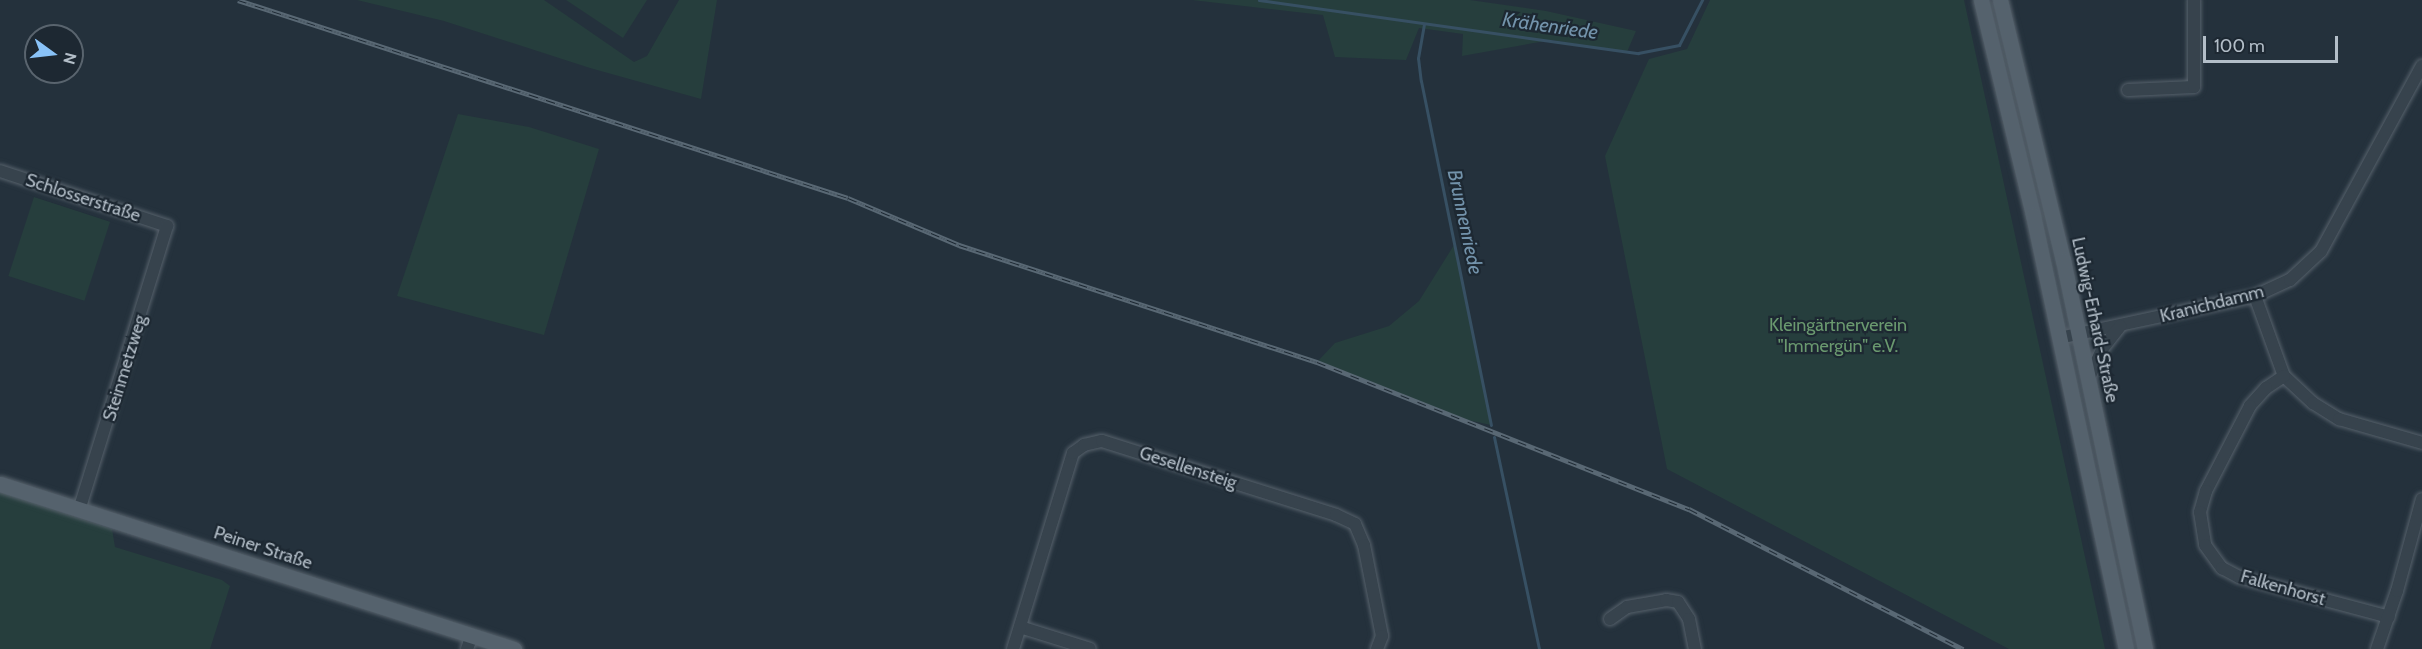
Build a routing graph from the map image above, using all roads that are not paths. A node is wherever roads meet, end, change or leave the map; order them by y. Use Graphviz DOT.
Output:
graph roads {
  1 [pos="1981,0"];
  2 [pos="2000,0"];
  3 [pos="2194,0"];
  4 [pos="2422,66"];
  5 [pos="2128,90"];
  6 [pos="0,171"];
  7 [pos="167,226"];
  8 [pos="2255,296"];
  9 [pos="2120,326"];
  10 [pos="2078,333"];
  11 [pos="2059,338"];
  12 [pos="2284,376"];
  13 [pos="2088,380"];
  14 [pos="2422,442"];
  15 [pos="0,484"];
  16 [pos="2422,499"];
  17 [pos="79,510"];
  18 [pos="2389,617"];
  19 [pos="1610,619"];
  20 [pos="1020,627"];
  21 [pos="469,642"];
  22 [pos="514,649"];
  23 [pos="1013,649"];
  24 [pos="1090,649"];
  25 [pos="1377,649"];
  26 [pos="1695,649"];
  27 [pos="2126,649"];
  28 [pos="2145,649"];
  29 [pos="2377,649"];
  1 -- 11 [label="main road"];
  2 -- 10 [label="main road, Ludwig-Erhard-Straße"];
  3 -- 5 [label="street"];
  4 -- 8 [label="street, Kranichdamm"];
  6 -- 7 [label="street, Schlosserstraße"];
  7 -- 17 [label="street, Steinmetzweg"];
  8 -- 9 [label="street, Kranichdamm"];
  8 -- 12 [label="street"];
  9 -- 10 [label="street, Kranichdamm"];
  9 -- 13 [label="street"];
  10 -- 11 [label="street, Kranichdamm"];
  10 -- 13 [label="main road, Ludwig-Erhard-Straße"];
  11 -- 27 [label="main road"];
  12 -- 14 [label="street"];
  12 -- 18 [label="street, Falkenhorst"];
  13 -- 28 [label="main road, Ludwig-Erhard-Straße"];
  15 -- 17 [label="main road, Peiner Straße"];
  16 -- 18 [label="street"];
  17 -- 21 [label="main road, Peiner Straße"];
  18 -- 29 [label="street"];
  19 -- 26 [label="street"];
  20 -- 23 [label="street, Gesellensteig"];
  20 -- 24 [label="street"];
  20 -- 25 [label="street, Gesellensteig"];
  21 -- 22 [label="main road, Peiner Straße"];
}
